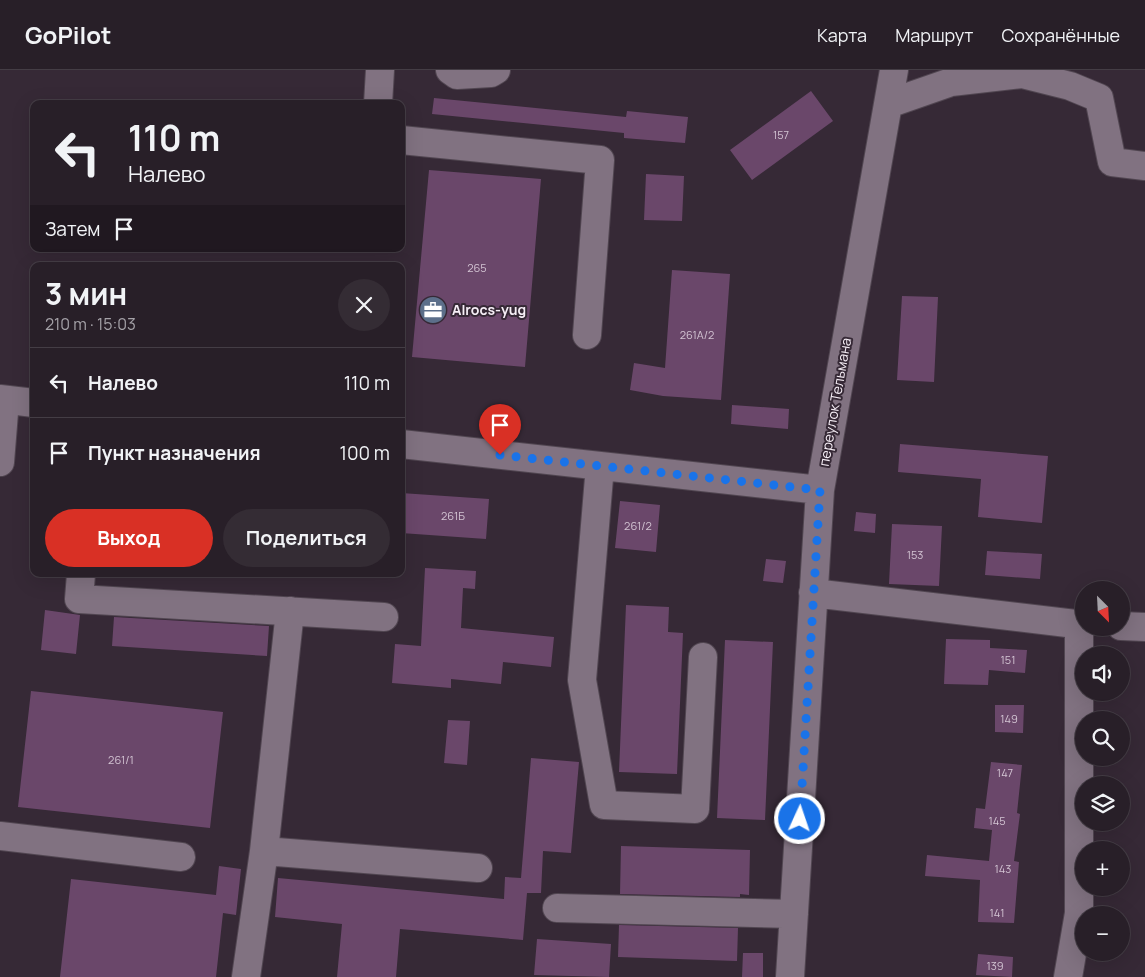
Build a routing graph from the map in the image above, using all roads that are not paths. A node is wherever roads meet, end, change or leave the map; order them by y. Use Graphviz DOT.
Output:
graph roads {
  1 [pos="380,70"];
  2 [pos="450,70"];
  3 [pos="496,70"];
  4 [pos="894,70"];
  5 [pos="378,100"];
  6 [pos="888,104"];
  7 [pos="405,140"];
  8 [pos="1145,166"];
  9 [pos="587,335"];
  10 [pos="2,400"];
  11 [pos="30,403"];
  12 [pos="405,444"];
  13 [pos="0,462"];
  14 [pos="600,466"];
  15 [pos="820,490"];
  16 [pos="81,577"];
  17 [pos="813,593"];
  18 [pos="290,611"];
  19 [pos="384,617"];
  20 [pos="1075,623"];
  21 [pos="1130,626"];
  22 [pos="1145,627"];
  23 [pos="1081,636"];
  24 [pos="703,657"];
  25 [pos="0,836"];
  26 [pos="264,851"];
  27 [pos="181,857"];
  28 [pos="478,868"];
  29 [pos="557,908"];
  30 [pos="794,914"];
  31 [pos="246,977"];
  32 [pos="790,977"];
  33 [pos="1068,977"];
  1 -- 5 [label="street"];
  2 -- 3 [label="street"];
  4 -- 6 [label="street, переулок Тельмана"];
  6 -- 8 [label="street"];
  6 -- 15 [label="street, переулок Тельмана"];
  7 -- 9 [label="street"];
  10 -- 11 [label="street"];
  10 -- 13 [label="street"];
  12 -- 14 [label="street"];
  14 -- 15 [label="street"];
  14 -- 24 [label="street"];
  15 -- 17 [label="street, переулок Тельмана"];
  16 -- 18 [label="street"];
  17 -- 20 [label="street"];
  17 -- 30 [label="street, переулок Тельмана"];
  18 -- 19 [label="street"];
  18 -- 26 [label="street"];
  21 -- 22 [label="street"];
  23 -- 33 [label="street"];
  25 -- 27 [label="street"];
  26 -- 28 [label="street"];
  26 -- 31 [label="street"];
  29 -- 30 [label="street"];
  30 -- 32 [label="street, переулок Тельмана"];
}
